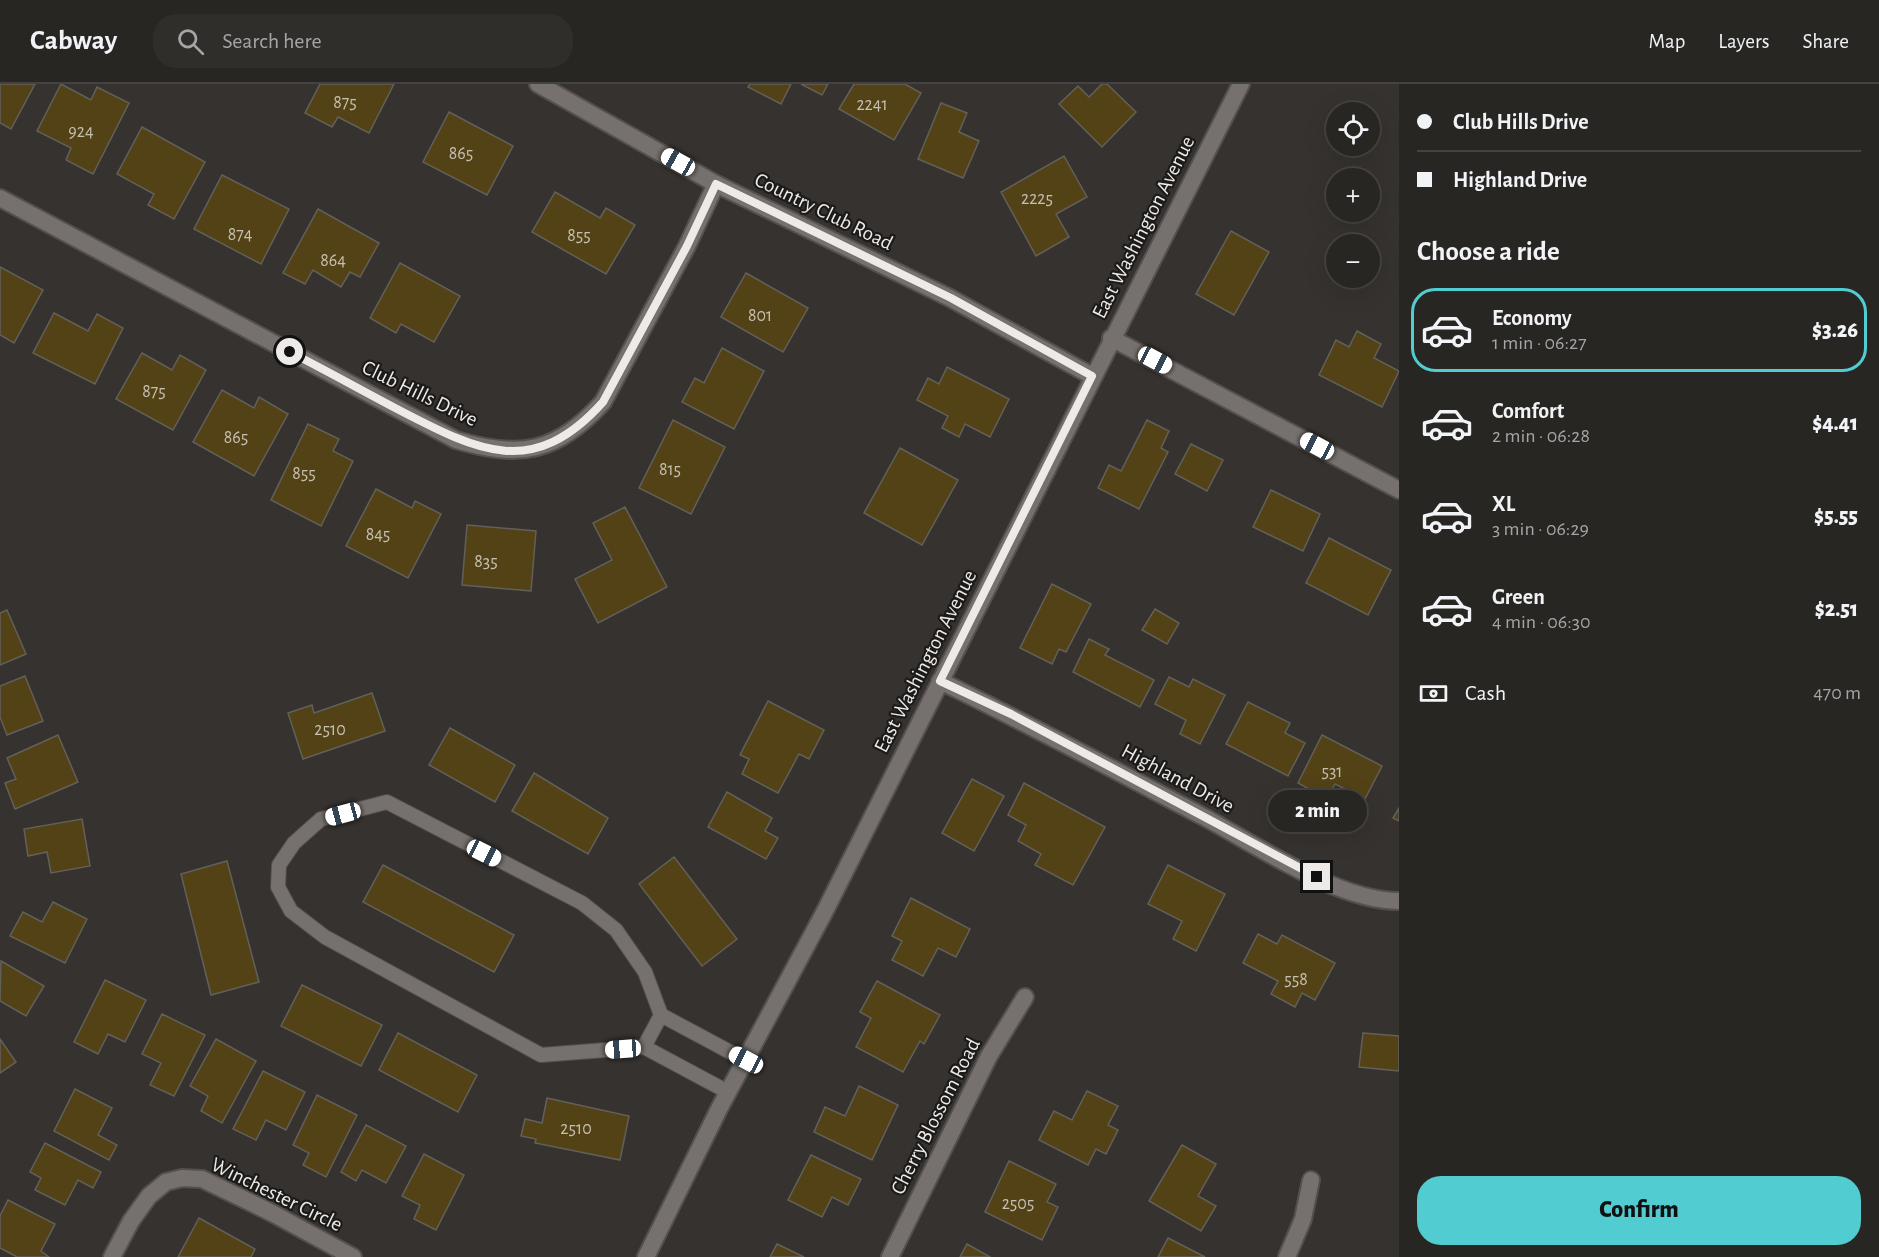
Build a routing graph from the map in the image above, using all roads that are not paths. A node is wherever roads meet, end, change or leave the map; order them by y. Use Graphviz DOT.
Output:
graph roads {
  1 [pos="538,84"];
  2 [pos="1240,84"];
  3 [pos="716,184"];
  4 [pos="0,198"];
  5 [pos="1111,338"];
  6 [pos="1092,376"];
  7 [pos="1399,490"];
  8 [pos="940,681"];
  9 [pos="1399,901"];
  10 [pos="1025,997"];
  11 [pos="661,1015"];
  12 [pos="644,1047"];
  13 [pos="746,1060"];
  14 [pos="728,1092"];
  15 [pos="1311,1180"];
  16 [pos="112,1257"];
  17 [pos="353,1257"];
  18 [pos="646,1257"];
  19 [pos="890,1257"];
  20 [pos="1287,1257"];
  1 -- 3 [label="street, Country Club Road"];
  2 -- 5 [label="street, East Washington Avenue"];
  3 -- 4 [label="street, Club Hills Drive"];
  3 -- 6 [label="street, Country Club Road"];
  5 -- 6 [label="street, East Washington Avenue"];
  5 -- 7 [label="street"];
  6 -- 8 [label="street, East Washington Avenue"];
  8 -- 9 [label="street, Highland Drive"];
  8 -- 13 [label="street, East Washington Avenue"];
  10 -- 19 [label="street, Cherry Blossom Road"];
  11 -- 12 [label="lane"];
  11 -- 12 [label="lane"];
  11 -- 13 [label="lane"];
  12 -- 14 [label="lane"];
  13 -- 14 [label="street, East Washington Avenue"];
  14 -- 18 [label="street, East Washington Avenue"];
  15 -- 20 [label="street"];
  16 -- 17 [label="street, Winchester Circle"];
}
